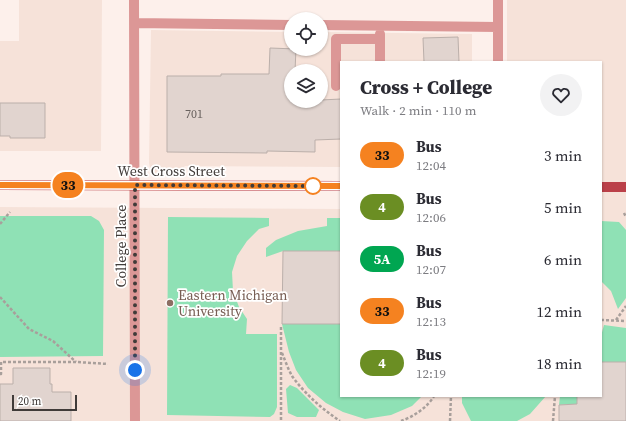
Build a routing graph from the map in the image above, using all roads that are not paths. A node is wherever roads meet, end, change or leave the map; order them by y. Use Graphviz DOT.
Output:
graph roads {
  1 [pos="134,0"];
  2 [pos="498,0"];
  3 [pos="134,23"];
  4 [pos="284,25"];
  5 [pos="328,25"];
  6 [pos="381,26"];
  7 [pos="498,27"];
  8 [pos="380,39"];
  9 [pos="380,61"];
  10 [pos="498,61"];
  11 [pos="336,86"];
  12 [pos="0,185"];
  13 [pos="135,185"];
  14 [pos="340,186"];
  15 [pos="602,187"];
  16 [pos="626,187"];
  17 [pos="135,421"];
  1 -- 3 [label="street, College Place"];
  2 -- 7 [label="street"];
  3 -- 4 [label="street"];
  3 -- 13 [label="street, College Place"];
  5 -- 6 [label="street"];
  6 -- 7 [label="street"];
  6 -- 8 [label="street"];
  7 -- 10 [label="street"];
  8 -- 9 [label="street"];
  8 -- 11 [label="street"];
  12 -- 13 [label="main road, West Cross Street"];
  13 -- 14 [label="main road, West Cross Street"];
  13 -- 17 [label="street, College Place"];
  15 -- 16 [label="main road"];
}
